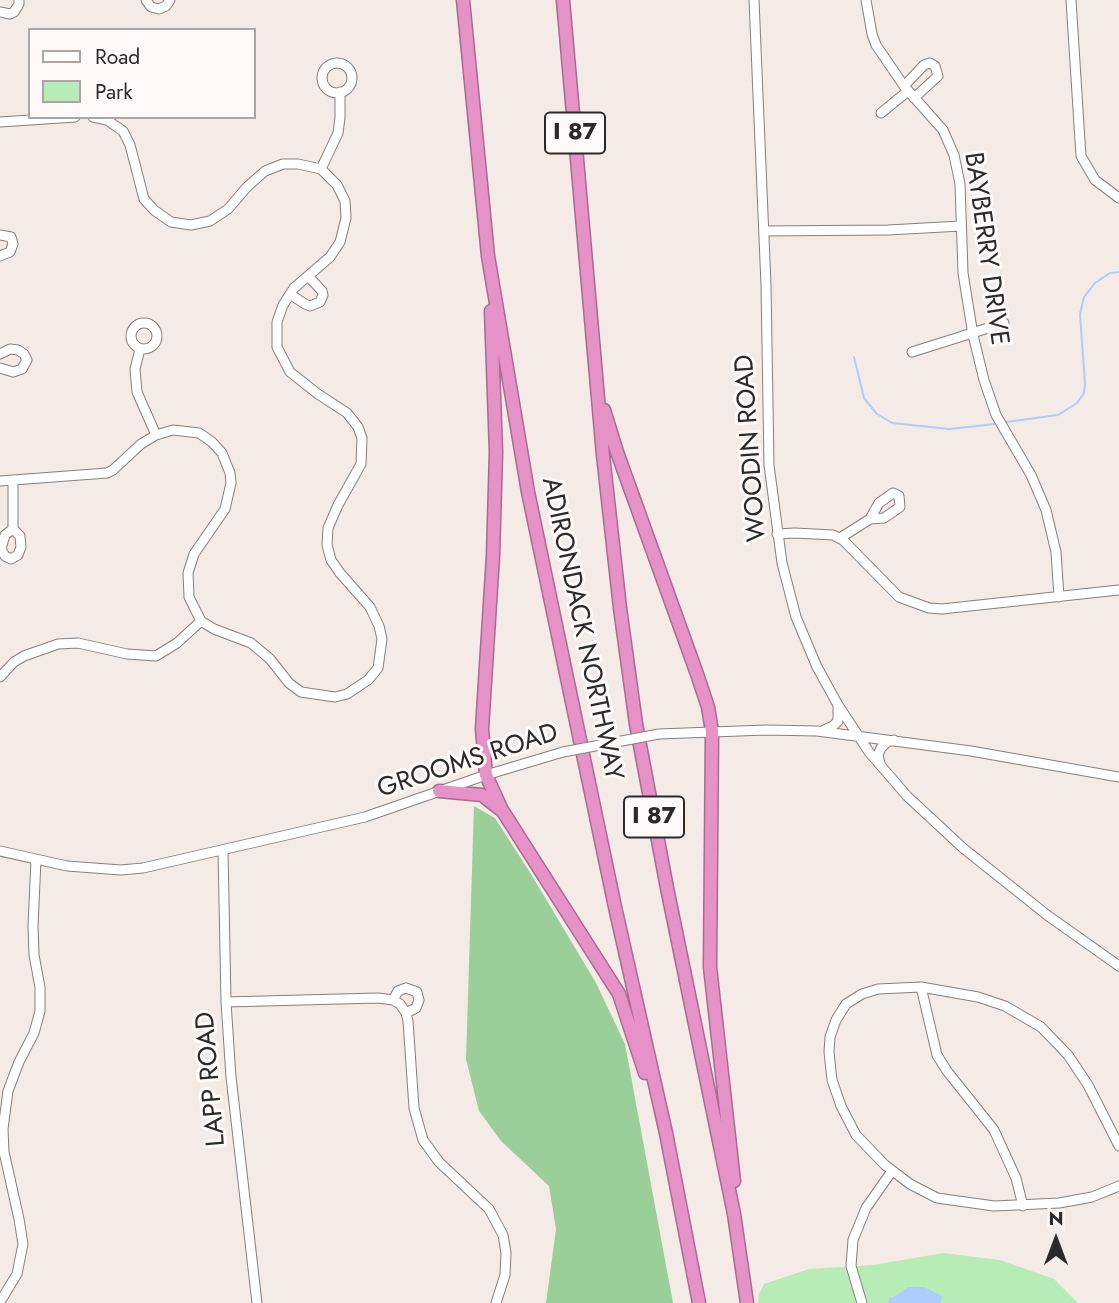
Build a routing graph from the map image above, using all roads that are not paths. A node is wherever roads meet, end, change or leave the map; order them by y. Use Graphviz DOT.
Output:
graph roads {
  1 [pos="19,0"];
  2 [pos="146,0"];
  3 [pos="170,0"];
  4 [pos="463,0"];
  5 [pos="563,0"];
  6 [pos="754,0"];
  7 [pos="866,0"];
  8 [pos="1071,0"];
  9 [pos="0,12"];
  10 [pos="340,92"];
  11 [pos="909,92"];
  12 [pos="881,113"];
  13 [pos="44,119"];
  14 [pos="102,119"];
  15 [pos="0,122"];
  16 [pos="321,169"];
  17 [pos="1119,198"];
  18 [pos="961,226"];
  19 [pos="764,230"];
  20 [pos="0,235"];
  21 [pos="0,256"];
  22 [pos="488,256"];
  23 [pos="307,275"];
  24 [pos="290,294"];
  25 [pos="1004,323"];
  26 [pos="973,335"];
  27 [pos="140,349"];
  28 [pos="912,352"];
  29 [pos="0,354"];
  30 [pos="0,368"];
  31 [pos="596,384"];
  32 [pos="156,435"];
  33 [pos="13,480"];
  34 [pos="0,481"];
  35 [pos="870,519"];
  36 [pos="13,528"];
  37 [pos="777,534"];
  38 [pos="840,538"];
  39 [pos="1119,590"];
  40 [pos="1059,597"];
  41 [pos="201,621"];
  42 [pos="0,677"];
  43 [pos="838,705"];
  44 [pos="712,731"];
  45 [pos="817,731"];
  46 [pos="857,735"];
  47 [pos="895,740"];
  48 [pos="880,765"];
  49 [pos="486,775"];
  50 [pos="1119,777"];
  51 [pos="439,792"];
  52 [pos="502,810"];
  53 [pos="223,850"];
  54 [pos="0,851"];
  55 [pos="36,860"];
  56 [pos="1119,966"];
  57 [pos="922,987"];
  58 [pos="393,1000"];
  59 [pos="226,1002"];
  60 [pos="405,1013"];
  61 [pos="1,1129"];
  62 [pos="666,1133"];
  63 [pos="1119,1146"];
  64 [pos="892,1171"];
  65 [pos="1119,1186"];
  66 [pos="1023,1206"];
  67 [pos="740,1244"];
  68 [pos="0,1302"];
  69 [pos="257,1303"];
  70 [pos="496,1303"];
  71 [pos="699,1303"];
  72 [pos="747,1303"];
  73 [pos="862,1303"];
  1 -- 9 [label="street"];
  2 -- 3 [label="street"];
  4 -- 22 [label="highway, ADIRONDACK NORTHWAY / I 87"];
  5 -- 31 [label="highway, ADIRONDACK NORTHWAY / I 87"];
  6 -- 19 [label="street, WOODIN ROAD"];
  7 -- 11 [label="street, BAYBERRY DRIVE"];
  8 -- 17 [label="street"];
  10 -- 16 [label="street"];
  11 -- 12 [label="street"];
  11 -- 18 [label="street, BAYBERRY DRIVE"];
  13 -- 15 [label="street"];
  14 -- 16 [label="street"];
  16 -- 23 [label="street"];
  18 -- 19 [label="street"];
  18 -- 26 [label="street, BAYBERRY DRIVE"];
  19 -- 37 [label="street, WOODIN ROAD"];
  20 -- 21 [label="street"];
  22 -- 49 [label="highway"];
  22 -- 62 [label="highway, ADIRONDACK NORTHWAY / I 87"];
  23 -- 24 [label="street"];
  23 -- 24 [label="street"];
  24 -- 41 [label="street"];
  25 -- 26 [label="street"];
  26 -- 28 [label="street"];
  26 -- 40 [label="street, BAYBERRY DRIVE"];
  27 -- 32 [label="street"];
  29 -- 30 [label="street"];
  31 -- 44 [label="highway"];
  31 -- 67 [label="highway, ADIRONDACK NORTHWAY / I 87"];
  32 -- 33 [label="street"];
  32 -- 41 [label="street"];
  33 -- 34 [label="street"];
  33 -- 36 [label="street"];
  35 -- 38 [label="street"];
  37 -- 38 [label="street"];
  37 -- 43 [label="street, WOODIN ROAD"];
  38 -- 40 [label="street"];
  39 -- 40 [label="street"];
  41 -- 42 [label="street"];
  43 -- 45 [label="street"];
  43 -- 46 [label="street, WOODIN ROAD"];
  44 -- 45 [label="street, GROOMS ROAD"];
  44 -- 49 [label="street, GROOMS ROAD, bridge"];
  44 -- 67 [label="highway"];
  45 -- 46 [label="street, GROOMS ROAD"];
  46 -- 47 [label="street, GROOMS ROAD"];
  46 -- 48 [label="street, WOODIN ROAD"];
  47 -- 48 [label="street"];
  47 -- 50 [label="street, GROOMS ROAD"];
  48 -- 56 [label="street, WOODIN ROAD"];
  49 -- 51 [label="street, GROOMS ROAD"];
  49 -- 52 [label="highway"];
  51 -- 52 [label="highway"];
  51 -- 53 [label="street, GROOMS ROAD"];
  52 -- 62 [label="highway"];
  53 -- 55 [label="street, GROOMS ROAD"];
  53 -- 59 [label="street, LAPP ROAD"];
  54 -- 55 [label="street, GROOMS ROAD"];
  55 -- 61 [label="street"];
  57 -- 63 [label="street"];
  57 -- 64 [label="street"];
  57 -- 66 [label="street"];
  58 -- 59 [label="street"];
  58 -- 60 [label="street"];
  58 -- 60 [label="street"];
  59 -- 69 [label="street, LAPP ROAD"];
  60 -- 70 [label="street"];
  61 -- 68 [label="street"];
  62 -- 71 [label="highway, ADIRONDACK NORTHWAY / I 87"];
  64 -- 66 [label="street"];
  64 -- 73 [label="street"];
  65 -- 66 [label="street"];
  67 -- 72 [label="highway, ADIRONDACK NORTHWAY / I 87"];
}
